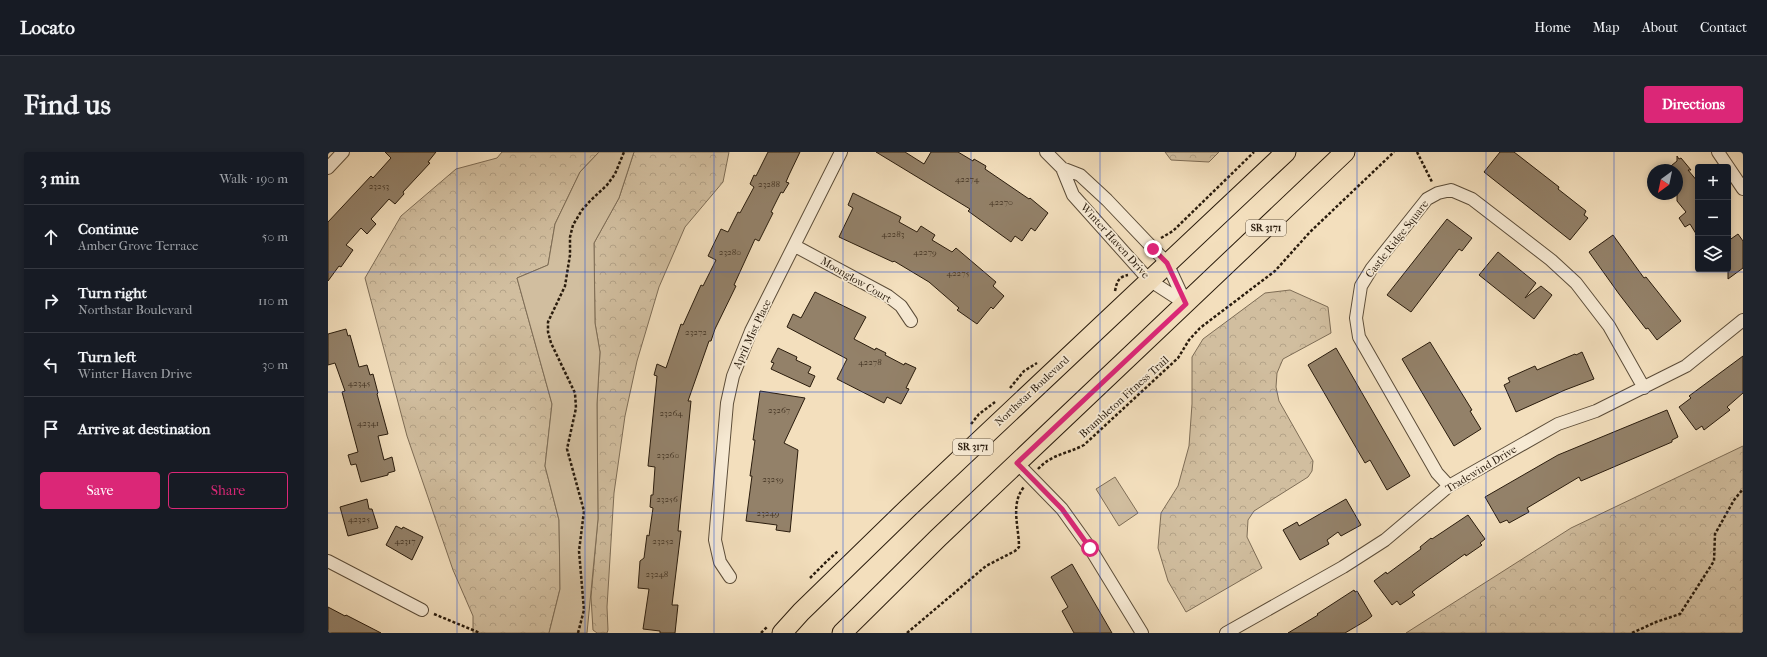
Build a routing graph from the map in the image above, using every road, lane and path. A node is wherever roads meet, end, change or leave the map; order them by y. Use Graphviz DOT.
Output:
graph roads {
  1 [pos="343,152"];
  2 [pos="624,152"];
  3 [pos="841,152"];
  4 [pos="1046,152"];
  5 [pos="1286,152"];
  6 [pos="1345,152"];
  7 [pos="1394,152"];
  8 [pos="1417,152"];
  9 [pos="1718,152"];
  10 [pos="328,168"];
  11 [pos="1062,168"];
  12 [pos="1743,189"];
  13 [pos="1438,193"];
  14 [pos="795,246"];
  15 [pos="1167,263"];
  16 [pos="1150,280"];
  17 [pos="1186,304"];
  18 [pos="1743,320"];
  19 [pos="911,321"];
  20 [pos="1644,388"];
  21 [pos="1017,463"];
  22 [pos="1031,477"];
  23 [pos="1449,486"];
  24 [pos="1743,489"];
  25 [pos="328,561"];
  26 [pos="730,577"];
  27 [pos="422,610"];
  28 [pos="480,633"];
  29 [pos="578,633"];
  30 [pos="782,633"];
  31 [pos="842,633"];
  32 [pos="906,633"];
  33 [pos="1142,633"];
  34 [pos="1226,633"];
  35 [pos="1632,633"];
  1 -- 10 [label="street"];
  2 -- 29 [label="path"];
  3 -- 14 [label="street, April Mist Place"];
  4 -- 11 [label="street, Winter Haven Drive"];
  5 -- 15 [label="main road, Northstar Boulevard / SR 3171"];
  6 -- 17 [label="main road, SR 3171"];
  7 -- 22 [label="path, Brambleton Fitness Trail"];
  8 -- 13 [label="path"];
  9 -- 12 [label="street"];
  11 -- 15 [label="street, Winter Haven Drive"];
  11 -- 16 [label="street, Winter Haven Drive"];
  13 -- 20 [label="street, Castle Ridge Square"];
  13 -- 23 [label="street, Castle Ridge Square"];
  14 -- 19 [label="street, Moonglow Court"];
  14 -- 26 [label="street, April Mist Place"];
  15 -- 16 [label="main road, Northstar Boulevard / SR 3171"];
  15 -- 17 [label="street, Winter Haven Drive"];
  16 -- 17 [label="street, Winter Haven Drive"];
  16 -- 30 [label="main road, Northstar Boulevard / SR 3171"];
  17 -- 21 [label="main road, SR 3171"];
  18 -- 20 [label="street, Tradewind Drive"];
  20 -- 23 [label="street, Tradewind Drive"];
  21 -- 22 [label="street"];
  21 -- 31 [label="main road, SR 3171"];
  22 -- 32 [label="path, Brambleton Fitness Trail"];
  22 -- 33 [label="street"];
  23 -- 34 [label="street, Tradewind Drive"];
  24 -- 35 [label="path"];
  25 -- 27 [label="street"];
  27 -- 28 [label="path"];
}
